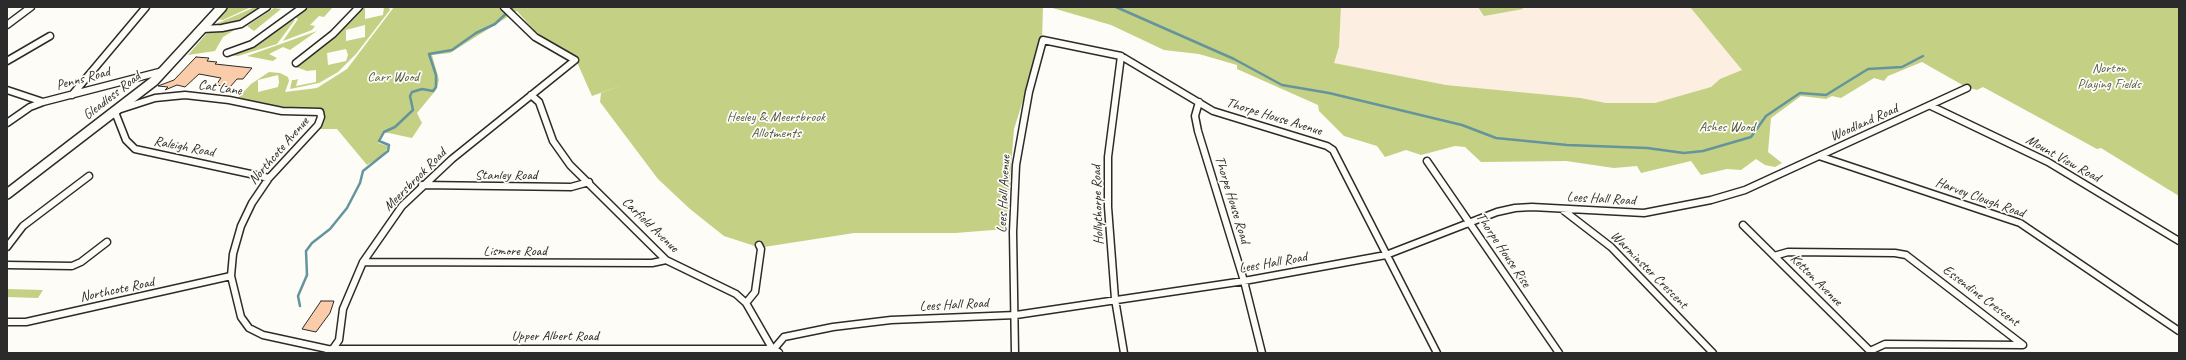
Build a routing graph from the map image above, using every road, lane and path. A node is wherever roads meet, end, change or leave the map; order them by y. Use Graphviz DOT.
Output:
graph roads {
  1 [pos="30,7"];
  2 [pos="146,7"];
  3 [pos="222,7"];
  4 [pos="267,7"];
  5 [pos="303,7"];
  6 [pos="359,7"];
  7 [pos="507,10"];
  8 [pos="7,25"];
  9 [pos="202,29"];
  10 [pos="50,36"];
  11 [pos="1044,40"];
  12 [pos="227,54"];
  13 [pos="1121,56"];
  14 [pos="7,61"];
  15 [pos="296,63"];
  16 [pos="165,70"];
  17 [pos="1967,88"];
  18 [pos="8,91"];
  19 [pos="72,95"];
  20 [pos="531,95"];
  21 [pos="43,102"];
  22 [pos="1199,102"];
  23 [pos="1931,106"];
  24 [pos="117,111"];
  25 [pos="320,112"];
  26 [pos="7,123"];
  27 [pos="1819,156"];
  28 [pos="1427,161"];
  29 [pos="88,176"];
  30 [pos="269,178"];
  31 [pos="1771,178"];
  32 [pos="589,182"];
  33 [pos="422,185"];
  34 [pos="7,194"];
  35 [pos="1562,209"];
  36 [pos="1469,223"];
  37 [pos="1743,225"];
  38 [pos="2179,241"];
  39 [pos="107,242"];
  40 [pos="759,245"];
  41 [pos="7,247"];
  42 [pos="1386,256"];
  43 [pos="1774,256"];
  44 [pos="666,260"];
  45 [pos="363,262"];
  46 [pos="7,265"];
  47 [pos="231,276"];
  48 [pos="1244,281"];
  49 [pos="1115,299"];
  50 [pos="746,303"];
  51 [pos="1016,315"];
  52 [pos="7,322"];
  53 [pos="2179,331"];
  54 [pos="575,351"];
  55 [pos="775,351"];
  56 [pos="330,352"];
  57 [pos="360,352"];
  58 [pos="1871,352"];
  59 [pos="1015,353"];
  60 [pos="1124,353"];
  61 [pos="1262,353"];
  62 [pos="1437,353"];
  63 [pos="1559,353"];
  64 [pos="1713,353"];
  1 -- 8 [label="street"];
  2 -- 19 [label="street"];
  3 -- 9 [label="main road, Gleadless Road"];
  4 -- 9 [label="street"];
  5 -- 12 [label="street"];
  6 -- 15 [label="street"];
  7 -- 20 [label="street, Meersbrook Road"];
  9 -- 16 [label="main road, Gleadless Road"];
  10 -- 14 [label="street"];
  11 -- 13 [label="street, Thorpe House Avenue"];
  11 -- 51 [label="street, Lees Hall Avenue"];
  13 -- 22 [label="street, Thorpe House Avenue"];
  13 -- 49 [label="street, Hollythorpe Road"];
  16 -- 19 [label="street, Penns Road"];
  16 -- 24 [label="main road, Gleadless Road"];
  17 -- 23 [label="street, Woodland Road"];
  18 -- 21 [label="street, Penns Road"];
  19 -- 21 [label="street, Penns Road"];
  20 -- 32 [label="street, Carfield Avenue"];
  20 -- 33 [label="street, Meersbrook Road"];
  21 -- 26 [label="street"];
  22 -- 42 [label="street, Thorpe House Avenue"];
  22 -- 48 [label="street, Thorpe House Road"];
  23 -- 27 [label="street, Woodland Road"];
  23 -- 38 [label="street, Mount View Road"];
  24 -- 25 [label="street, Cat Lane"];
  24 -- 30 [label="street, Raleigh Road"];
  24 -- 34 [label="main road, Gleadless Road"];
  25 -- 30 [label="street, Northcote Avenue"];
  27 -- 31 [label="street, Woodland Road"];
  27 -- 53 [label="street, Harvey Clough Road"];
  28 -- 36 [label="street, Thorpe House Rise"];
  29 -- 41 [label="street"];
  30 -- 47 [label="street, Northcote Avenue"];
  31 -- 35 [label="street, Lees Hall Road"];
  32 -- 33 [label="street, Stanley Road"];
  32 -- 44 [label="street, Carfield Avenue"];
  33 -- 45 [label="street, Meersbrook Road"];
  35 -- 36 [label="street, Lees Hall Road"];
  35 -- 64 [label="street, Warminster Crescent"];
  36 -- 42 [label="street, Lees Hall Road"];
  36 -- 63 [label="street, Thorpe House Rise"];
  37 -- 43 [label="street, Ketton Avenue"];
  39 -- 46 [label="street"];
  40 -- 50 [label="street"];
  42 -- 48 [label="street, Lees Hall Road"];
  42 -- 62 [label="street, Thorpe House Avenue"];
  43 -- 58 [label="street, Ketton Avenue"];
  43 -- 58 [label="street, Essendine Crescent"];
  44 -- 45 [label="street, Lismore Road"];
  44 -- 50 [label="street, Carfield Avenue"];
  45 -- 56 [label="street, Meersbrook Road"];
  47 -- 52 [label="street, Northcote Road"];
  47 -- 56 [label="street, Northcote Avenue"];
  48 -- 49 [label="street, Lees Hall Road"];
  48 -- 61 [label="street, Thorpe House Road"];
  49 -- 51 [label="street, Lees Hall Road"];
  49 -- 60 [label="street, Hollythorpe Road"];
  50 -- 55 [label="street, Carfield Avenue"];
  51 -- 55 [label="street, Lees Hall Road"];
  51 -- 59 [label="street, Lees Hall Avenue"];
  54 -- 55 [label="street, Upper Albert Road"];
  54 -- 57 [label="street, Upper Albert Road"];
  56 -- 57 [label="street, Upper Albert Road"];
}
